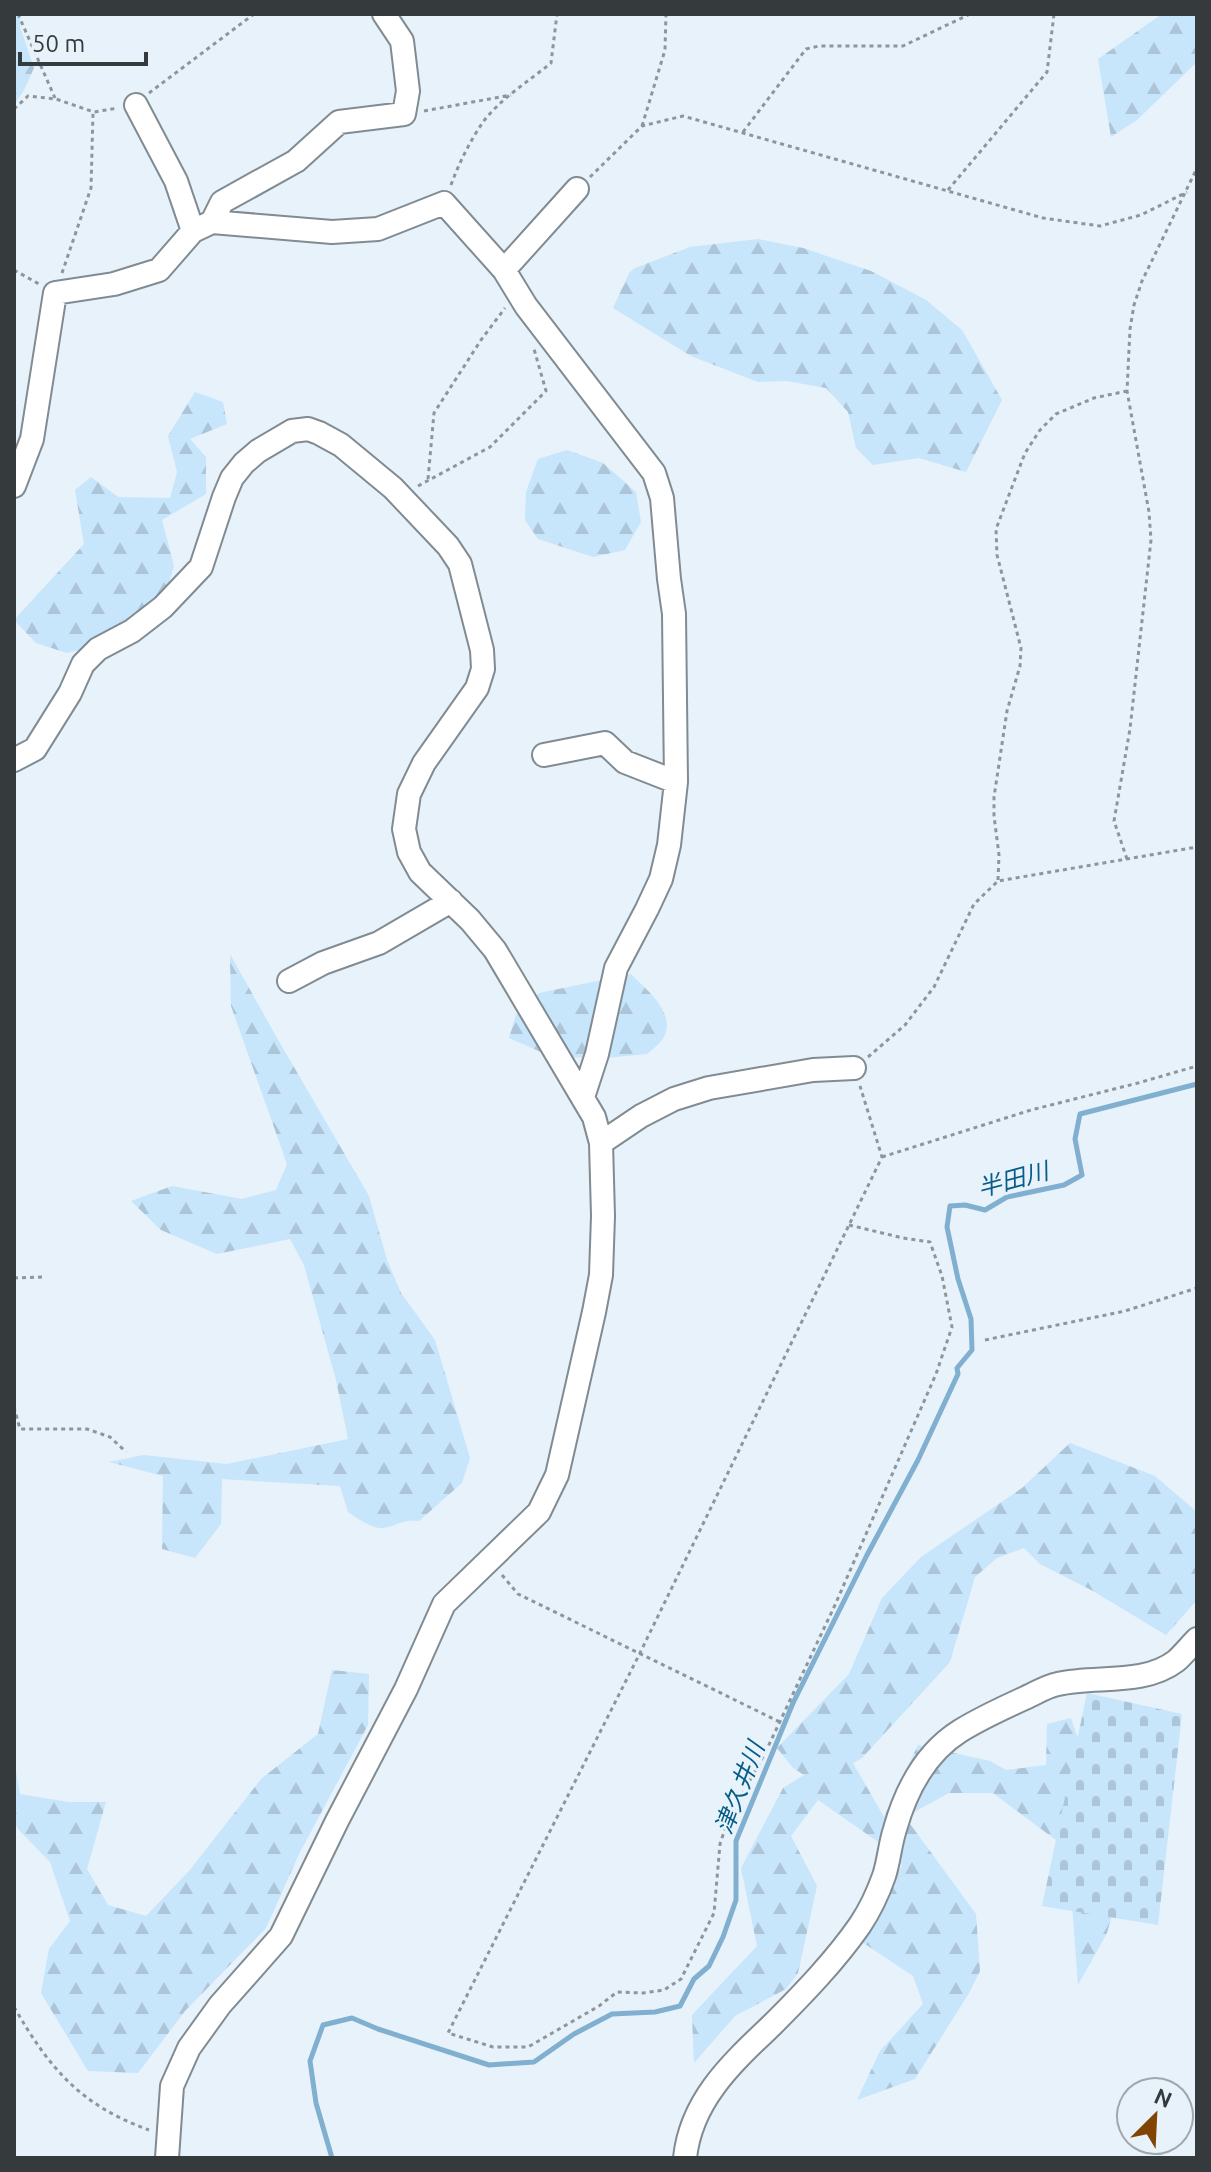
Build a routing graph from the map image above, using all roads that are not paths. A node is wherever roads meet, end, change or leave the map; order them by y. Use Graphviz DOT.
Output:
graph roads {
  1 [pos="384,14"];
  2 [pos="136,105"];
  3 [pos="577,189"];
  4 [pos="203,227"];
  5 [pos="504,270"];
  6 [pos="14,486"];
  7 [pos="544,755"];
  8 [pos="14,760"];
  9 [pos="676,782"];
  10 [pos="451,901"];
  11 [pos="289,981"];
  12 [pos="854,1068"];
  13 [pos="583,1097"];
  14 [pos="601,1143"];
  15 [pos="1197,1639"];
  16 [pos="167,2147"];
  17 [pos="685,2158"];
  1 -- 4 [label="street"];
  2 -- 4 [label="street"];
  3 -- 5 [label="street"];
  4 -- 5 [label="street"];
  4 -- 6 [label="street"];
  5 -- 9 [label="street"];
  7 -- 9 [label="street"];
  8 -- 10 [label="street"];
  9 -- 13 [label="street"];
  10 -- 11 [label="street"];
  10 -- 13 [label="street"];
  12 -- 14 [label="street"];
  13 -- 14 [label="street"];
  14 -- 16 [label="street"];
  15 -- 17 [label="street"];
}
